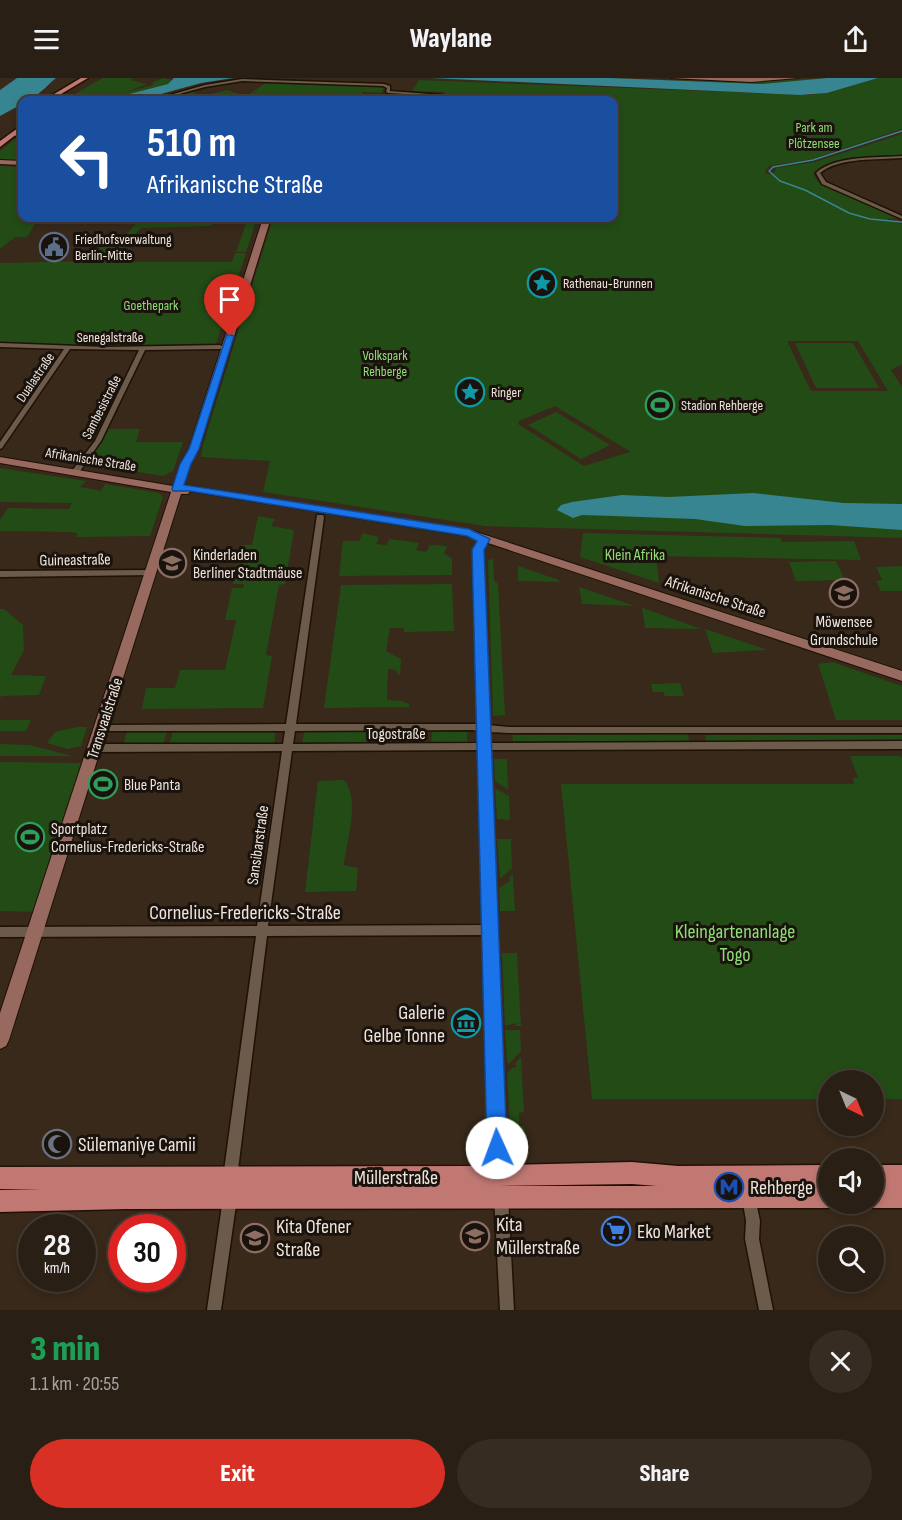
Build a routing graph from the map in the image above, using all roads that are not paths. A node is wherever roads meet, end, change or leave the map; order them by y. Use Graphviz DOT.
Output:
graph roads {
  1 [pos="85,78"];
  2 [pos="93,78"];
  3 [pos="675,78"];
  4 [pos="709,78"];
  5 [pos="719,78"];
  6 [pos="775,78"];
  7 [pos="795,78"];
  8 [pos="440,95"];
  9 [pos="54,96"];
  10 [pos="63,96"];
  11 [pos="169,96"];
  12 [pos="18,121"];
  13 [pos="2,133"];
  14 [pos="17,134"];
  15 [pos="0,145"];
  16 [pos="902,157"];
  17 [pos="0,163"];
  18 [pos="18,164"];
  19 [pos="902,218"];
  20 [pos="261,222"];
  21 [pos="266,222"];
  22 [pos="250,265"];
  23 [pos="0,345"];
  24 [pos="224,347"];
  25 [pos="68,348"];
  26 [pos="143,349"];
  27 [pos="0,447"];
  28 [pos="0,460"];
  29 [pos="75,472"];
  30 [pos="177,489"];
  31 [pos="322,514"];
  32 [pos="484,539"];
  33 [pos="150,573"];
  34 [pos="0,574"];
  35 [pos="902,676"];
  36 [pos="290,727"];
  37 [pos="101,728"];
  38 [pos="484,728"];
  39 [pos="696,730"];
  40 [pos="902,730"];
  41 [pos="699,745"];
  42 [pos="902,745"];
  43 [pos="94,748"];
  44 [pos="288,748"];
  45 [pos="485,748"];
  46 [pos="262,930"];
  47 [pos="490,930"];
  48 [pos="0,932"];
  49 [pos="34,933"];
  50 [pos="0,1040"];
  51 [pos="818,1176"];
  52 [pos="884,1176"];
  53 [pos="902,1176"];
  54 [pos="8,1178"];
  55 [pos="501,1186"];
  56 [pos="230,1188"];
  57 [pos="749,1197"];
  58 [pos="818,1197"];
  59 [pos="884,1197"];
  60 [pos="902,1197"];
  61 [pos="4,1201"];
  62 [pos="214,1310"];
  63 [pos="507,1310"];
  64 [pos="766,1310"];
  1 -- 9 [label="main road"];
  2 -- 10 [label="main road"];
  3 -- 4 [label="street"];
  4 -- 5 [label="street"];
  4 -- 7 [label="street"];
  5 -- 6 [label="street"];
  8 -- 11 [label="street"];
  12 -- 13 [label="main road"];
  14 -- 15 [label="main road"];
  16 -- 19 [label="street"];
  17 -- 18 [label="street"];
  20 -- 22 [label="street, Transvaalstraße"];
  21 -- 22 [label="street, Transvaalstraße"];
  22 -- 24 [label="street, Transvaalstraße"];
  23 -- 25 [label="street, Senegalstraße"];
  24 -- 26 [label="street, Senegalstraße"];
  24 -- 30 [label="street, Transvaalstraße"];
  25 -- 26 [label="street, Senegalstraße"];
  25 -- 27 [label="street, Dualastraße"];
  26 -- 29 [label="street, Sambesistraße"];
  28 -- 29 [label="street, Afrikanische Straße"];
  29 -- 30 [label="street, Afrikanische Straße"];
  30 -- 31 [label="street, Afrikanische Straße"];
  30 -- 33 [label="street, Transvaalstraße"];
  31 -- 32 [label="street, Afrikanische Straße"];
  31 -- 36 [label="street, Sansibarstraße"];
  32 -- 35 [label="street, Afrikanische Straße"];
  32 -- 38 [label="street"];
  33 -- 34 [label="street, Guineastraße"];
  33 -- 37 [label="street, Transvaalstraße"];
  36 -- 37 [label="street, Togostraße"];
  36 -- 38 [label="street, Togostraße"];
  36 -- 44 [label="street, Sansibarstraße"];
  37 -- 43 [label="street, Transvaalstraße"];
  38 -- 39 [label="street, Togostraße"];
  38 -- 45 [label="street"];
  39 -- 40 [label="street, Togostraße"];
  39 -- 41 [label="street"];
  41 -- 42 [label="street, Togostraße"];
  41 -- 45 [label="street, Togostraße"];
  43 -- 44 [label="street, Togostraße"];
  43 -- 49 [label="street, Transvaalstraße"];
  44 -- 45 [label="street, Togostraße"];
  44 -- 46 [label="street, Sansibarstraße"];
  45 -- 47 [label="street"];
  46 -- 47 [label="street, Cornelius-Fredericks-Straße"];
  46 -- 49 [label="street, Cornelius-Fredericks-Straße"];
  46 -- 56 [label="street, Sansibarstraße"];
  47 -- 55 [label="street"];
  48 -- 49 [label="street, Cornelius-Fredericks-Straße"];
  49 -- 50 [label="street, Transvaalstraße"];
  51 -- 55 [label="main road, Müllerstraße"];
  52 -- 53 [label="main road"];
  54 -- 56 [label="main road, Müllerstraße"];
  54 -- 61 [label="main road"];
  55 -- 56 [label="main road, Müllerstraße"];
  55 -- 57 [label="main road, Müllerstraße"];
  55 -- 63 [label="street"];
  56 -- 61 [label="main road, Müllerstraße"];
  56 -- 62 [label="street, Sansibarstraße"];
  57 -- 58 [label="main road, Müllerstraße"];
  57 -- 64 [label="street"];
  59 -- 60 [label="main road"];
}
